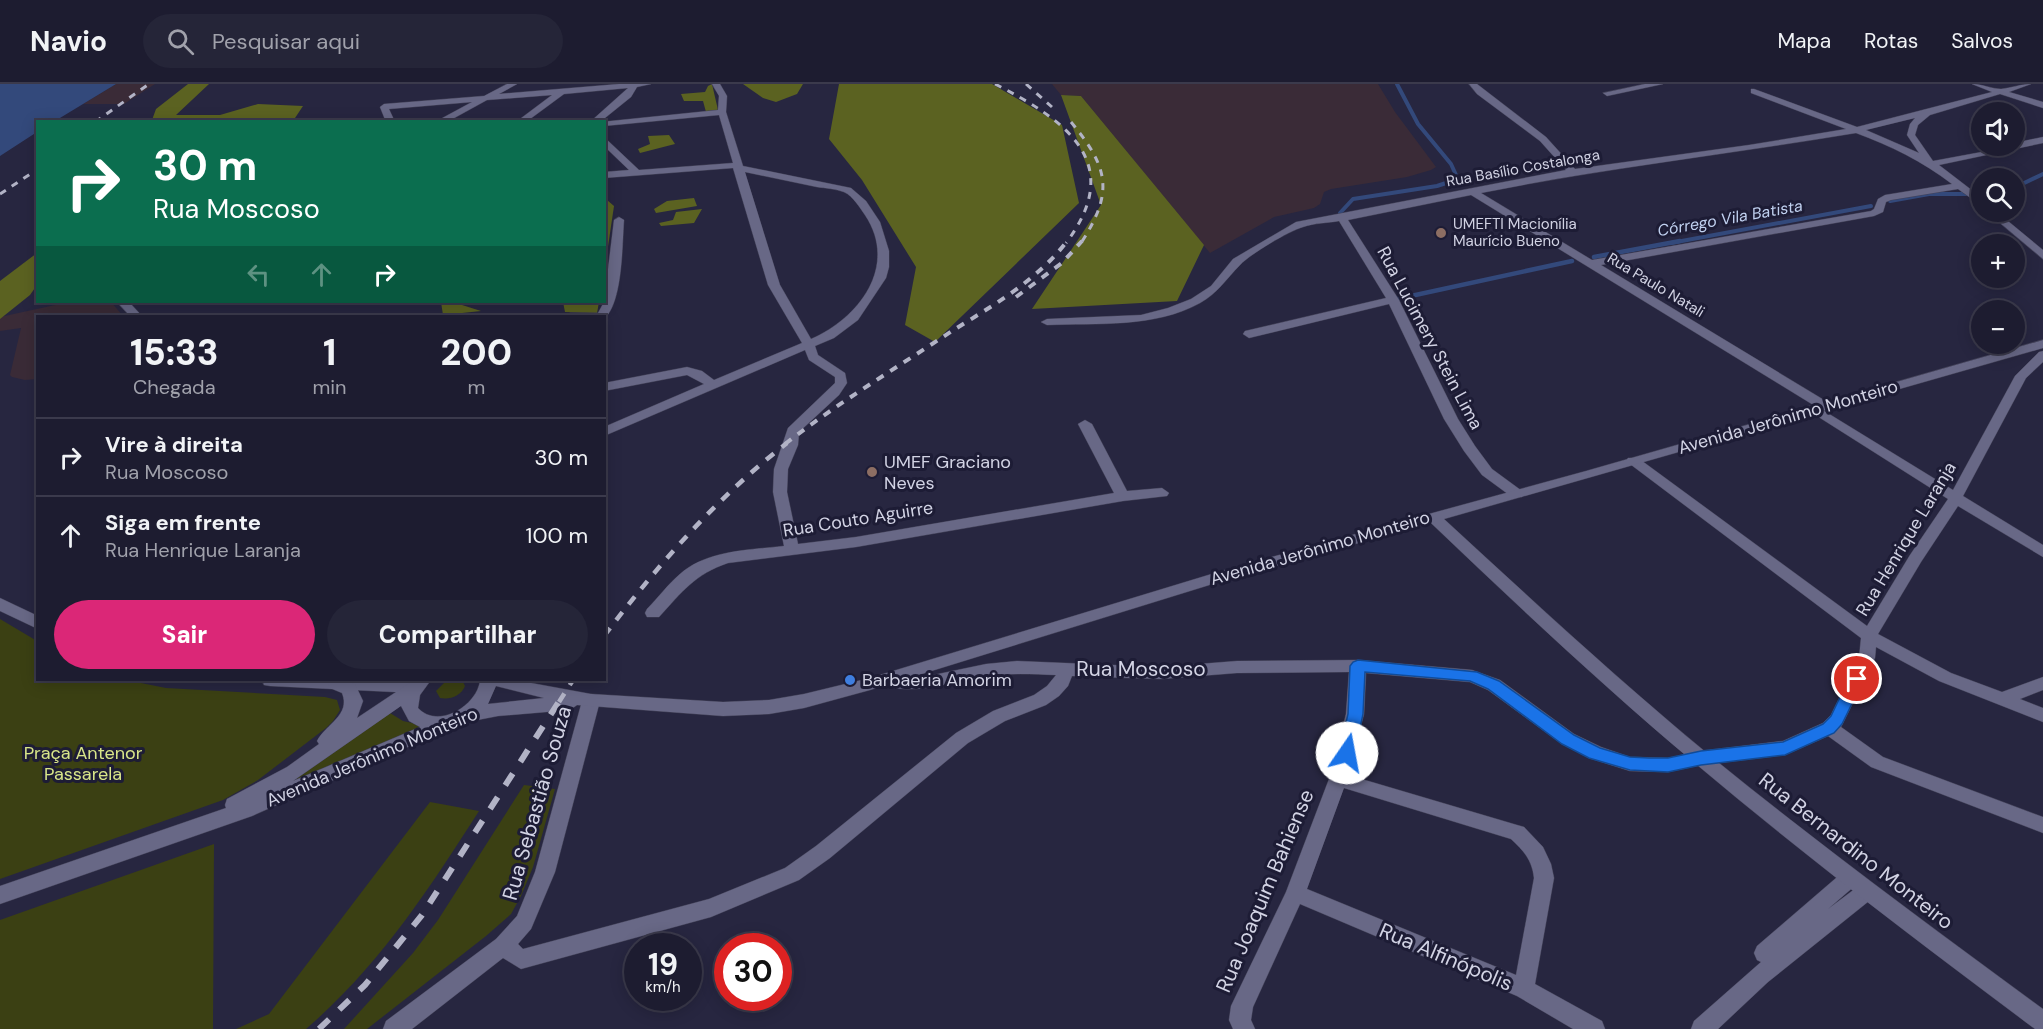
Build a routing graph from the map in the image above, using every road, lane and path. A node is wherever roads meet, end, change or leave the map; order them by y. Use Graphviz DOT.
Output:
graph roads {
  1 [pos="513,84"];
  2 [pos="635,84"];
  3 [pos="647,84"];
  4 [pos="716,84"];
  5 [pos="1473,84"];
  6 [pos="1659,84"];
  7 [pos="1976,84"];
  8 [pos="2028,84"];
  9 [pos="562,91"];
  10 [pos="1754,91"];
  11 [pos="1999,91"];
  12 [pos="1607,93"];
  13 [pos="489,97"];
  14 [pos="2043,105"];
  15 [pos="722,112"];
  16 [pos="1927,113"];
  17 [pos="390,120"];
  18 [pos="443,120"];
  19 [pos="523,120"];
  20 [pos="597,120"];
  21 [pos="606,123"];
  22 [pos="1856,130"];
  23 [pos="2043,140"];
  24 [pos="606,142"];
  25 [pos="1932,164"];
  26 [pos="737,166"];
  27 [pos="637,172"];
  28 [pos="1573,172"];
  29 [pos="606,175"];
  30 [pos="1471,191"];
  31 [pos="1971,195"];
  32 [pos="1342,218"];
  33 [pos="619,220"];
  34 [pos="2004,222"];
  35 [pos="2043,256"];
  36 [pos="1590,264"];
  37 [pos="1393,300"];
  38 [pos="124,303"];
  39 [pos="135,315"];
  40 [pos="602,315"];
  41 [pos="1047,322"];
  42 [pos="1249,334"];
  43 [pos="2043,344"];
  44 [pos="809,345"];
  45 [pos="2043,355"];
  46 [pos="713,385"];
  47 [pos="606,387"];
  48 [pos="1818,408"];
  49 [pos="1085,424"];
  50 [pos="606,431"];
  51 [pos="1633,461"];
  52 [pos="1162,493"];
  53 [pos="1517,494"];
  54 [pos="1123,496"];
  55 [pos="1955,499"];
  56 [pos="1433,517"];
  57 [pos="792,549"];
  58 [pos="2043,552"];
  59 [pos="0,604"];
  60 [pos="653,613"];
  61 [pos="36,622"];
  62 [pos="1869,636"];
  63 [pos="1358,666"];
  64 [pos="1066,669"];
  65 [pos="886,680"];
  66 [pos="292,681"];
  67 [pos="488,681"];
  68 [pos="500,681"];
  69 [pos="336,683"];
  70 [pos="419,683"];
  71 [pos="2043,683"];
  72 [pos="2004,698"];
  73 [pos="591,701"];
  74 [pos="2043,715"];
  75 [pos="459,717"];
  76 [pos="1829,729"];
  77 [pos="1701,758"];
  78 [pos="292,772"];
  79 [pos="1338,779"];
  80 [pos="2043,825"];
  81 [pos="193,827"];
  82 [pos="1850,878"];
  83 [pos="1867,891"];
  84 [pos="1295,893"];
  85 [pos="0,895"];
  86 [pos="503,946"];
  87 [pos="1764,953"];
  88 [pos="1524,989"];
  89 [pos="2043,1022"];
  90 [pos="394,1029"];
  91 [pos="1244,1029"];
  92 [pos="1594,1029"];
  93 [pos="1702,1029"];
  1 -- 13 [label="street"];
  2 -- 3 [label="street"];
  2 -- 9 [label="street"];
  2 -- 20 [label="street"];
  4 -- 15 [label="street"];
  5 -- 28 [label="street"];
  6 -- 12 [label="street"];
  7 -- 11 [label="street"];
  8 -- 11 [label="street, Rua Basílio Costalonga"];
  9 -- 13 [label="street"];
  9 -- 19 [label="street"];
  10 -- 22 [label="street"];
  11 -- 14 [label="street"];
  11 -- 16 [label="street, Rua Basílio Costalonga"];
  13 -- 17 [label="street"];
  13 -- 18 [label="street"];
  15 -- 21 [label="street"];
  15 -- 26 [label="street"];
  16 -- 22 [label="street, Rua Basílio Costalonga"];
  16 -- 25 [label="street"];
  22 -- 25 [label="street"];
  22 -- 28 [label="street, Rua Basílio Costalonga"];
  23 -- 25 [label="street"];
  24 -- 27 [label="street"];
  25 -- 31 [label="street"];
  26 -- 27 [label="street"];
  26 -- 44 [label="street"];
  26 -- 44 [label="street"];
  27 -- 29 [label="street"];
  28 -- 30 [label="street, Rua Basílio Costalonga"];
  30 -- 32 [label="street, Rua Basílio Costalonga"];
  30 -- 36 [label="street, Rua Paulo Natali"];
  31 -- 36 [label="street"];
  32 -- 37 [label="street, Rua Lucimery Stein Lima"];
  32 -- 41 [label="street, Rua Basílio Costalonga"];
  33 -- 40 [label="street"];
  34 -- 35 [label="street"];
  36 -- 48 [label="street, Rua Paulo Natali"];
  37 -- 42 [label="street"];
  37 -- 53 [label="street, Rua Lucimery Stein Lima"];
  38 -- 39 [label="street"];
  43 -- 48 [label="street, Avenida Jerônimo Monteiro"];
  44 -- 46 [label="street"];
  44 -- 57 [label="street"];
  45 -- 55 [label="street, Rua Henrique Laranja"];
  46 -- 47 [label="street"];
  46 -- 50 [label="street"];
  48 -- 51 [label="street, Avenida Jerônimo Monteiro"];
  48 -- 55 [label="street, Rua Paulo Natali"];
  49 -- 54 [label="street"];
  51 -- 53 [label="street, Avenida Jerônimo Monteiro"];
  51 -- 62 [label="street"];
  52 -- 54 [label="street, Rua Couto Aguirre"];
  53 -- 56 [label="street, Avenida Jerônimo Monteiro"];
  54 -- 57 [label="street, Rua Couto Aguirre"];
  55 -- 58 [label="street, Rua Paulo Natali"];
  55 -- 62 [label="street, Rua Henrique Laranja"];
  56 -- 65 [label="street, Avenida Jerônimo Monteiro"];
  56 -- 77 [label="street, Rua Bernardino Monteiro"];
  57 -- 60 [label="street, Rua Couto Aguirre"];
  59 -- 61 [label="street"];
  62 -- 72 [label="street"];
  62 -- 76 [label="street, Rua Henrique Laranja"];
  63 -- 64 [label="street, Rua Moscoso"];
  63 -- 77 [label="street, Rua Moscoso"];
  63 -- 79 [label="street, Rua Joaquim Bahiense"];
  64 -- 65 [label="street"];
  64 -- 86 [label="street, Rua Moscoso"];
  65 -- 73 [label="street, Avenida Jerônimo Monteiro"];
  66 -- 69 [label="street"];
  67 -- 75 [label="street"];
  68 -- 73 [label="street, Avenida Jerônimo Monteiro"];
  69 -- 70 [label="street"];
  69 -- 78 [label="street"];
  70 -- 75 [label="street"];
  70 -- 78 [label="street, Avenida Jerônimo Monteiro"];
  71 -- 72 [label="street"];
  72 -- 74 [label="street"];
  73 -- 75 [label="street, Avenida Jerônimo Monteiro"];
  73 -- 86 [label="street, Rua Sebastião Souza"];
  75 -- 81 [label="street, Avenida Jerônimo Monteiro"];
  76 -- 77 [label="street"];
  76 -- 80 [label="street"];
  77 -- 82 [label="street, Rua Bernardino Monteiro"];
  78 -- 81 [label="street, Avenida Jerônimo Monteiro"];
  79 -- 84 [label="street, Rua Joaquim Bahiense"];
  79 -- 88 [label="street"];
  81 -- 85 [label="street, Avenida Jerônimo Monteiro"];
  82 -- 83 [label="street, Rua Bernardino Monteiro"];
  82 -- 87 [label="street"];
  83 -- 89 [label="street, Rua Bernardino Monteiro"];
  83 -- 93 [label="street"];
  84 -- 88 [label="street, Rua Alfinópolis"];
  84 -- 91 [label="street, Rua Joaquim Bahiense"];
  86 -- 90 [label="street, Rua Sebastião Souza"];
  88 -- 92 [label="street, Rua Alfinópolis"];
}
